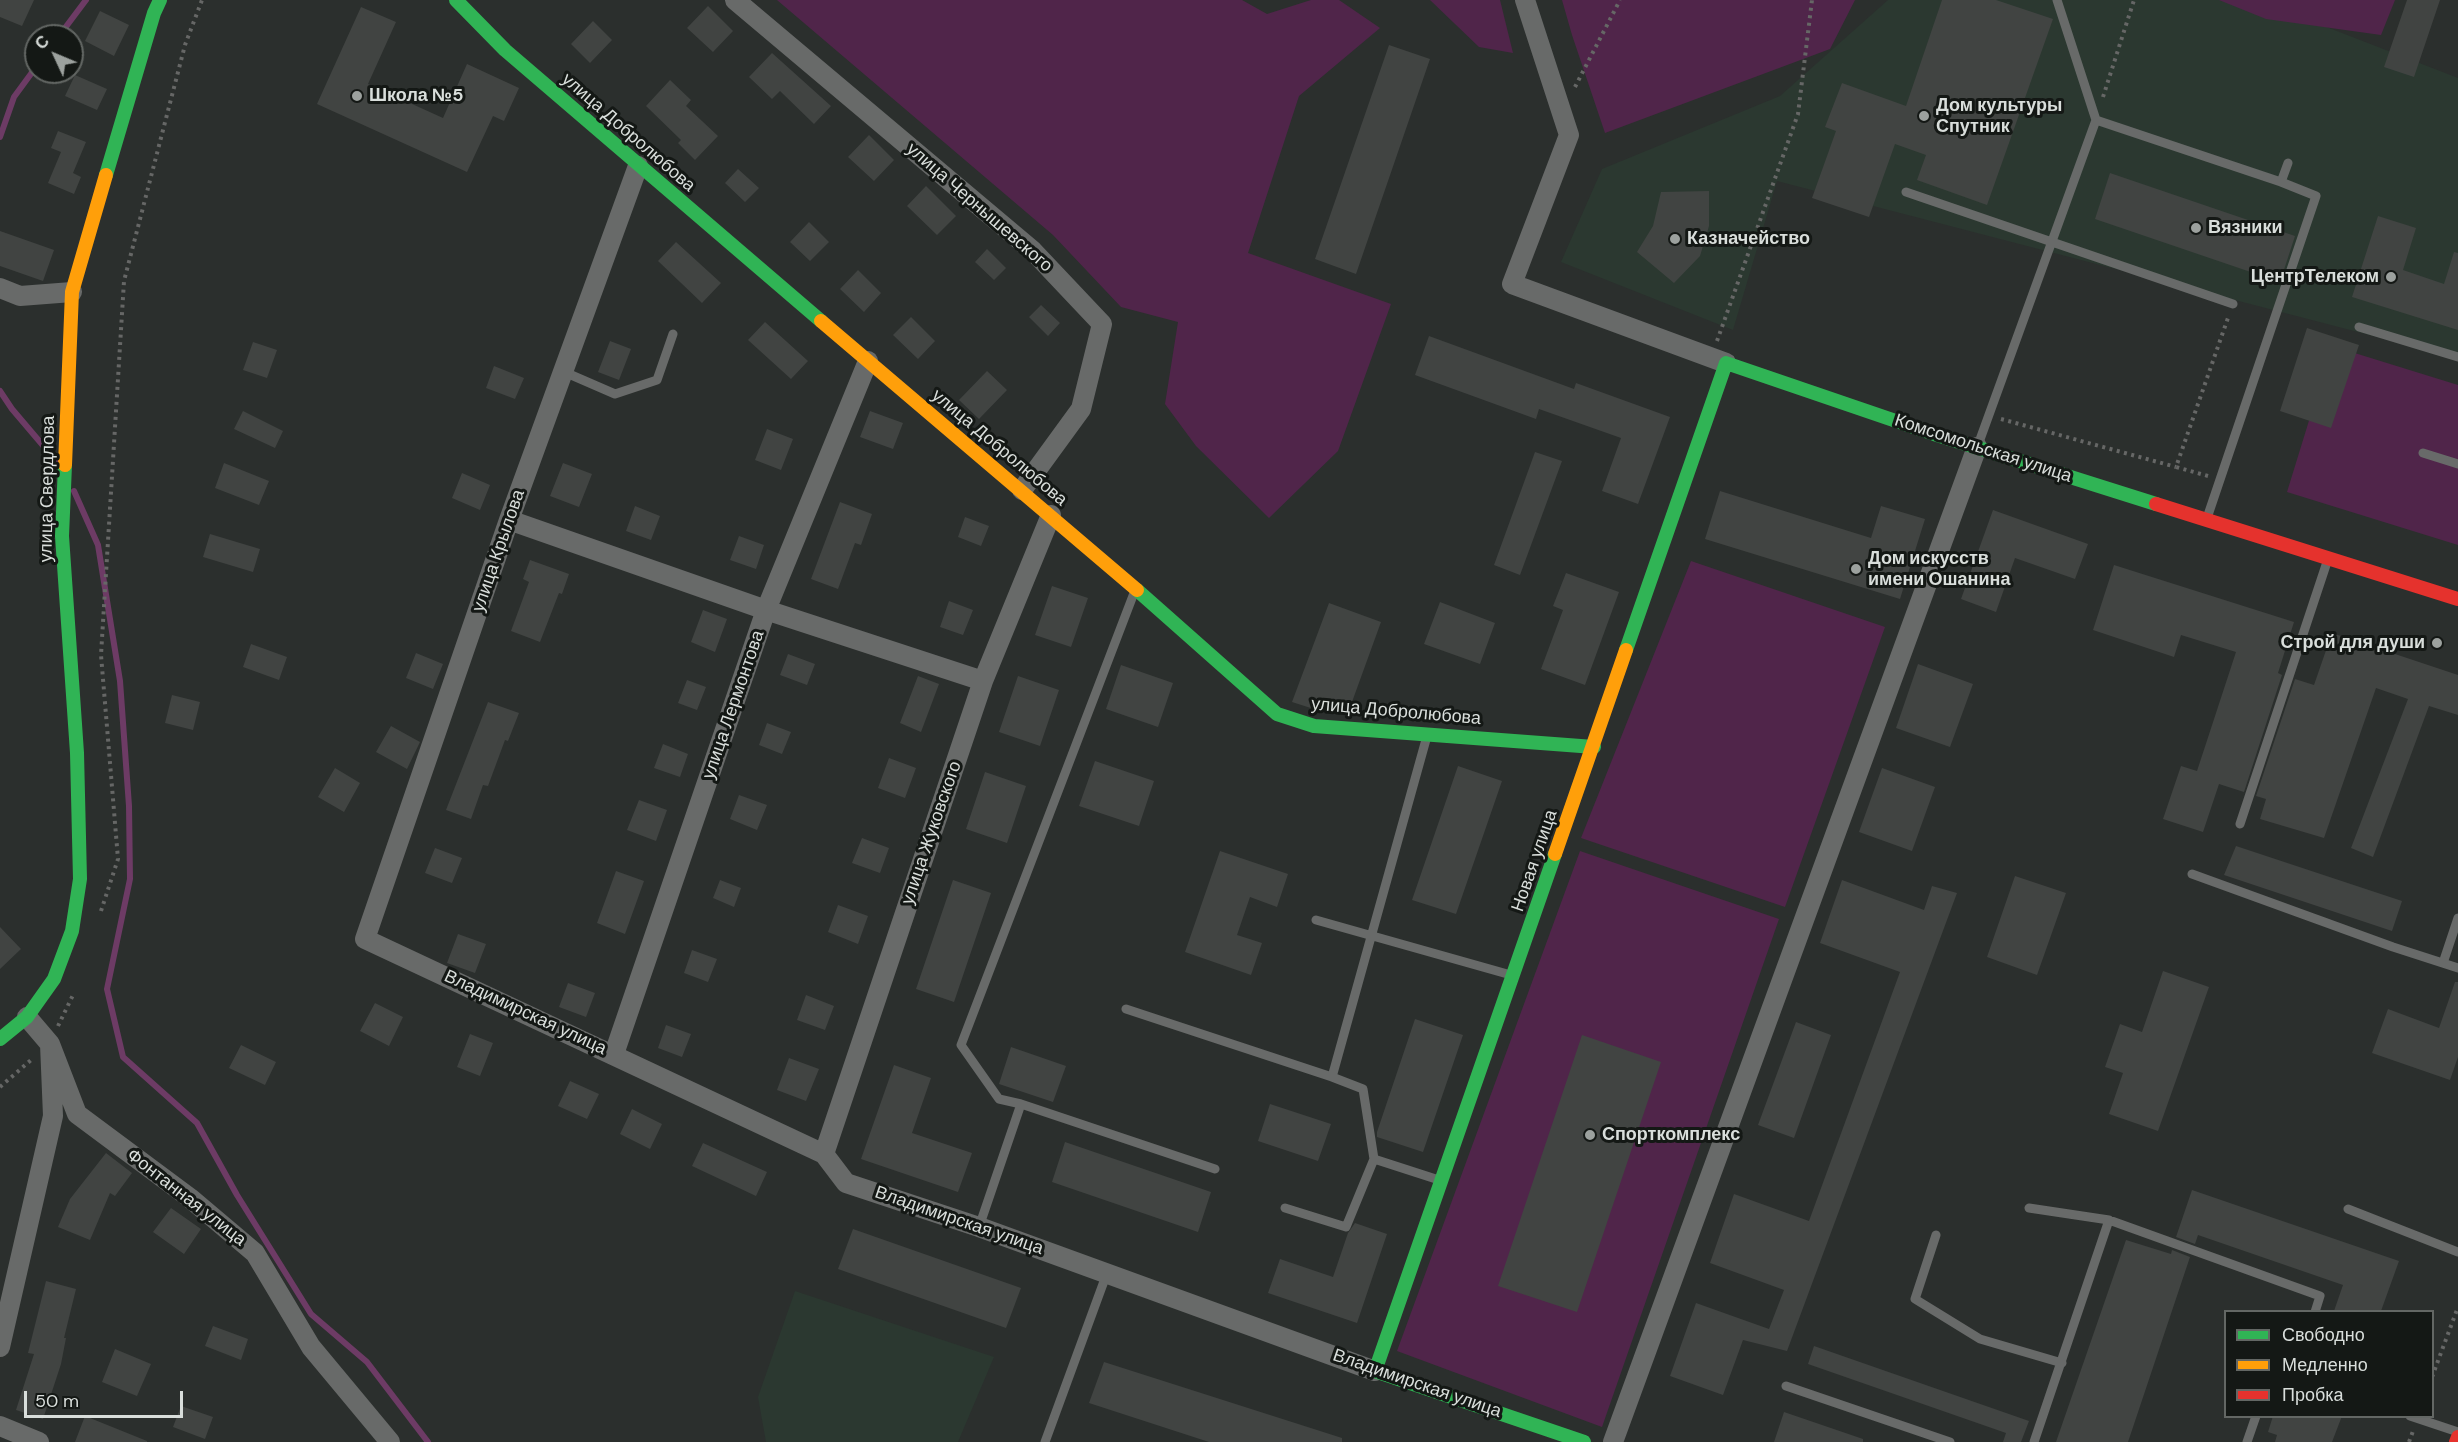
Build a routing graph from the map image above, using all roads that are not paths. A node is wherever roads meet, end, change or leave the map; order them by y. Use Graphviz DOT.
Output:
graph roads {
  1 [pos="160,0"];
  2 [pos="456,0"];
  3 [pos="735,0"];
  4 [pos="1525,0"];
  5 [pos="2057,0"];
  6 [pos="2096,120"];
  7 [pos="2288,163"];
  8 [pos="638,166"];
  9 [pos="2281,182"];
  10 [pos="1906,192"];
  11 [pos="2053,243"];
  12 [pos="0,288"];
  13 [pos="72,292"];
  14 [pos="2233,304"];
  15 [pos="2359,327"];
  16 [pos="673,334"];
  17 [pos="2458,357"];
  18 [pos="868,361"];
  19 [pos="1726,363"];
  20 [pos="562,371"];
  21 [pos="1977,447"];
  22 [pos="2423,453"];
  23 [pos="2458,464"];
  24 [pos="1022,490"];
  25 [pos="1051,515"];
  26 [pos="509,520"];
  27 [pos="2206,520"];
  28 [pos="2328,559"];
  29 [pos="1136,588"];
  30 [pos="2458,599"];
  31 [pos="766,610"];
  32 [pos="983,681"];
  33 [pos="1427,734"];
  34 [pos="1594,747"];
  35 [pos="2240,824"];
  36 [pos="2192,874"];
  37 [pos="2458,918"];
  38 [pos="1316,920"];
  39 [pos="1371,935"];
  40 [pos="365,939"];
  41 [pos="2443,963"];
  42 [pos="2458,968"];
  43 [pos="1514,975"];
  44 [pos="1126,1009"];
  45 [pos="27,1017"];
  46 [pos="0,1039"];
  47 [pos="50,1044"];
  48 [pos="614,1054"];
  49 [pos="1332,1077"];
  50 [pos="1021,1104"];
  51 [pos="824,1154"];
  52 [pos="1374,1159"];
  53 [pos="1215,1169"];
  54 [pos="1441,1181"];
  55 [pos="1285,1208"];
  56 [pos="2029,1208"];
  57 [pos="2348,1209"];
  58 [pos="2109,1220"];
  59 [pos="979,1227"];
  60 [pos="1936,1235"];
  61 [pos="2458,1252"];
  62 [pos="1107,1273"];
  63 [pos="2315,1310"];
  64 [pos="0,1347"];
  65 [pos="2062,1363"];
  66 [pos="1375,1371"];
  67 [pos="1786,1386"];
  68 [pos="2255,1418"];
  69 [pos="2415,1418"];
  70 [pos="0,1426"];
  71 [pos="2458,1435"];
  72 [pos="39,1442"];
  73 [pos="390,1442"];
  74 [pos="1045,1442"];
  75 [pos="1584,1442"];
  76 [pos="1613,1442"];
  77 [pos="1950,1442"];
  78 [pos="2034,1442"];
  79 [pos="2247,1442"];
  80 [pos="2456,1442"];
  1 -- 13 [label="street, улица Свердлова"];
  2 -- 8 [label="street, улица Добролюбова"];
  3 -- 24 [label="street, улица Чернышевского"];
  4 -- 19 [label="street, Комсомольская улица"];
  5 -- 6 [label="lane"];
  6 -- 9 [label="lane"];
  6 -- 11 [label="lane"];
  7 -- 9 [label="lane"];
  8 -- 18 [label="street, улица Добролюбова"];
  8 -- 20 [label="street, улица Крылова"];
  9 -- 27 [label="lane"];
  10 -- 11 [label="lane"];
  11 -- 14 [label="lane"];
  11 -- 21 [label="lane"];
  12 -- 13 [label="street"];
  13 -- 45 [label="street, улица Свердлова"];
  15 -- 17 [label="lane"];
  16 -- 20 [label="lane"];
  18 -- 24 [label="street, улица Добролюбова"];
  18 -- 31 [label="street, улица Лермонтова"];
  19 -- 21 [label="street, Комсомольская улица"];
  19 -- 34 [label="street, Новая улица"];
  20 -- 26 [label="street, улица Крылова"];
  21 -- 27 [label="street, Комсомольская улица"];
  21 -- 76 [label="street"];
  22 -- 23 [label="lane"];
  24 -- 25 [label="street, улица Добролюбова"];
  25 -- 29 [label="street, улица Добролюбова"];
  25 -- 32 [label="street, улица Жуковского"];
  26 -- 31 [label="street"];
  26 -- 40 [label="street, улица Крылова"];
  27 -- 28 [label="street, Комсомольская улица"];
  28 -- 30 [label="street, Комсомольская улица"];
  28 -- 35 [label="lane"];
  29 -- 33 [label="street, улица Добролюбова"];
  29 -- 50 [label="lane"];
  31 -- 32 [label="street"];
  31 -- 48 [label="street, улица Лермонтова"];
  32 -- 51 [label="street, улица Жуковского"];
  33 -- 34 [label="street, улица Добролюбова"];
  33 -- 39 [label="lane"];
  34 -- 43 [label="street, Новая улица"];
  36 -- 41 [label="lane"];
  37 -- 41 [label="lane"];
  38 -- 39 [label="lane"];
  39 -- 43 [label="lane"];
  39 -- 49 [label="lane"];
  40 -- 48 [label="street, Владимирская улица"];
  41 -- 42 [label="lane"];
  43 -- 54 [label="street, Новая улица"];
  44 -- 49 [label="lane"];
  45 -- 46 [label="street, улица Свердлова"];
  45 -- 47 [label="street, Фонтанная улица"];
  47 -- 64 [label="street"];
  47 -- 73 [label="street, Фонтанная улица"];
  48 -- 51 [label="street, Владимирская улица"];
  49 -- 52 [label="lane"];
  50 -- 53 [label="lane"];
  50 -- 59 [label="lane"];
  51 -- 59 [label="street, Владимирская улица"];
  52 -- 54 [label="lane"];
  52 -- 55 [label="lane"];
  54 -- 66 [label="street, Новая улица"];
  56 -- 58 [label="lane"];
  57 -- 61 [label="lane"];
  58 -- 63 [label="lane"];
  58 -- 65 [label="lane"];
  59 -- 62 [label="street, Владимирская улица"];
  60 -- 65 [label="lane"];
  62 -- 66 [label="street, Владимирская улица"];
  62 -- 74 [label="lane"];
  65 -- 78 [label="lane"];
  66 -- 75 [label="street, Владимирская улица"];
  67 -- 77 [label="lane"];
  68 -- 79 [label="lane"];
  69 -- 71 [label="lane"];
  70 -- 72 [label="street"];
  71 -- 80 [label="street"];
}
